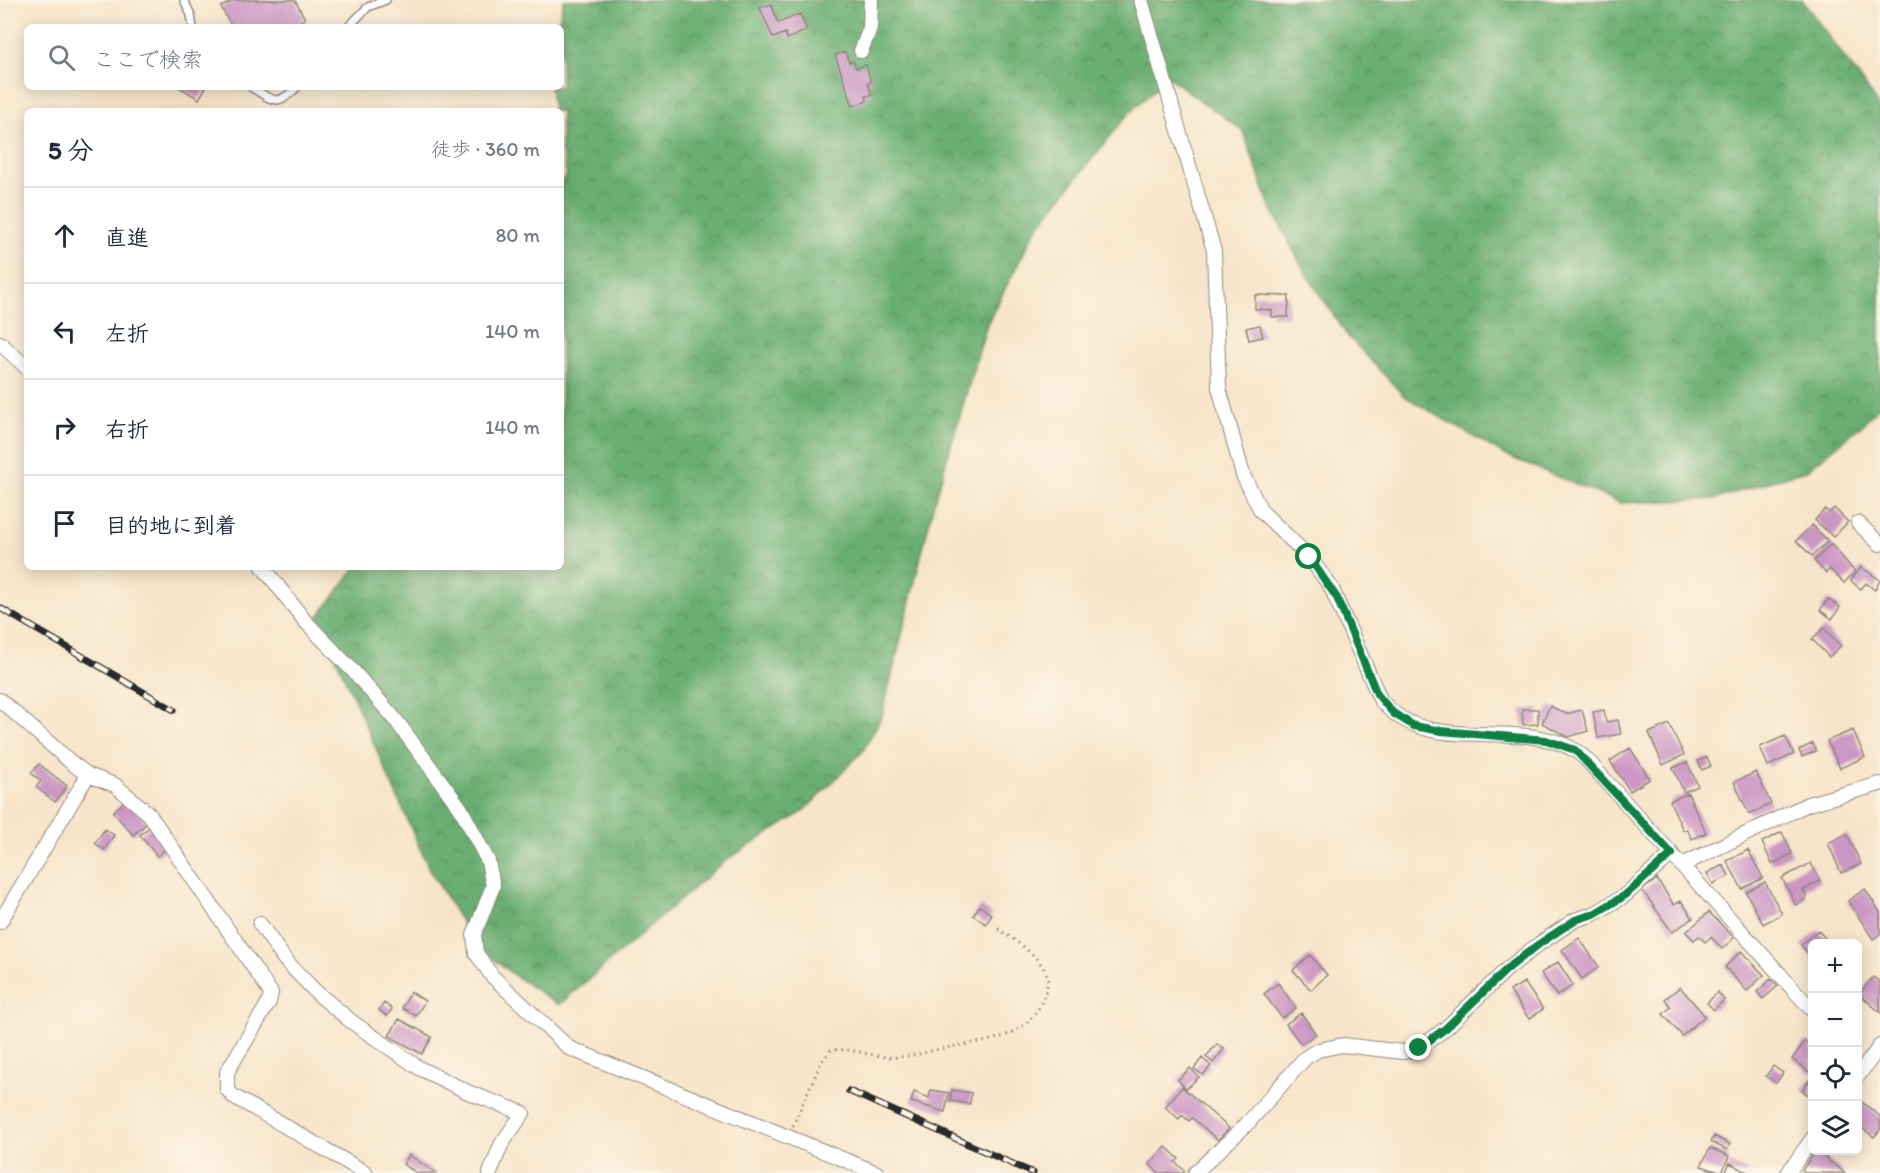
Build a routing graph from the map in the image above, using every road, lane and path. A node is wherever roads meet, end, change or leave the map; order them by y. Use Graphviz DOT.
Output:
graph roads {
  1 [pos="183,0"];
  2 [pos="386,0"];
  3 [pos="871,0"];
  4 [pos="1141,0"];
  5 [pos="192,24"];
  6 [pos="351,24"];
  7 [pos="861,51"];
  8 [pos="255,90"];
  9 [pos="293,90"];
  10 [pos="0,343"];
  11 [pos="24,365"];
  12 [pos="1858,524"];
  13 [pos="1880,544"];
  14 [pos="265,570"];
  15 [pos="0,700"];
  16 [pos="88,775"];
  17 [pos="1880,784"];
  18 [pos="1672,854"];
  19 [pos="1682,865"];
  20 [pos="0,922"];
  21 [pos="260,924"];
  22 [pos="996,927"];
  23 [pos="1808,1006"];
  24 [pos="1880,1046"];
  25 [pos="1862,1065"];
  26 [pos="788,1135"];
  27 [pos="1808,1145"];
  28 [pos="366,1173"];
  29 [pos="490,1173"];
  30 [pos="877,1173"];
  31 [pos="1195,1173"];
  32 [pos="1788,1173"];
  1 -- 5 [label="lane"];
  2 -- 6 [label="lane"];
  3 -- 7 [label="street"];
  4 -- 18 [label="street"];
  8 -- 9 [label="lane"];
  10 -- 11 [label="street"];
  12 -- 13 [label="street"];
  14 -- 26 [label="street"];
  15 -- 16 [label="street"];
  16 -- 20 [label="street"];
  16 -- 28 [label="street"];
  17 -- 19 [label="street"];
  18 -- 19 [label="street"];
  18 -- 31 [label="street"];
  19 -- 23 [label="street"];
  21 -- 29 [label="street"];
  22 -- 26 [label="path"];
  24 -- 25 [label="street"];
  26 -- 30 [label="street"];
  27 -- 32 [label="street"];
}
